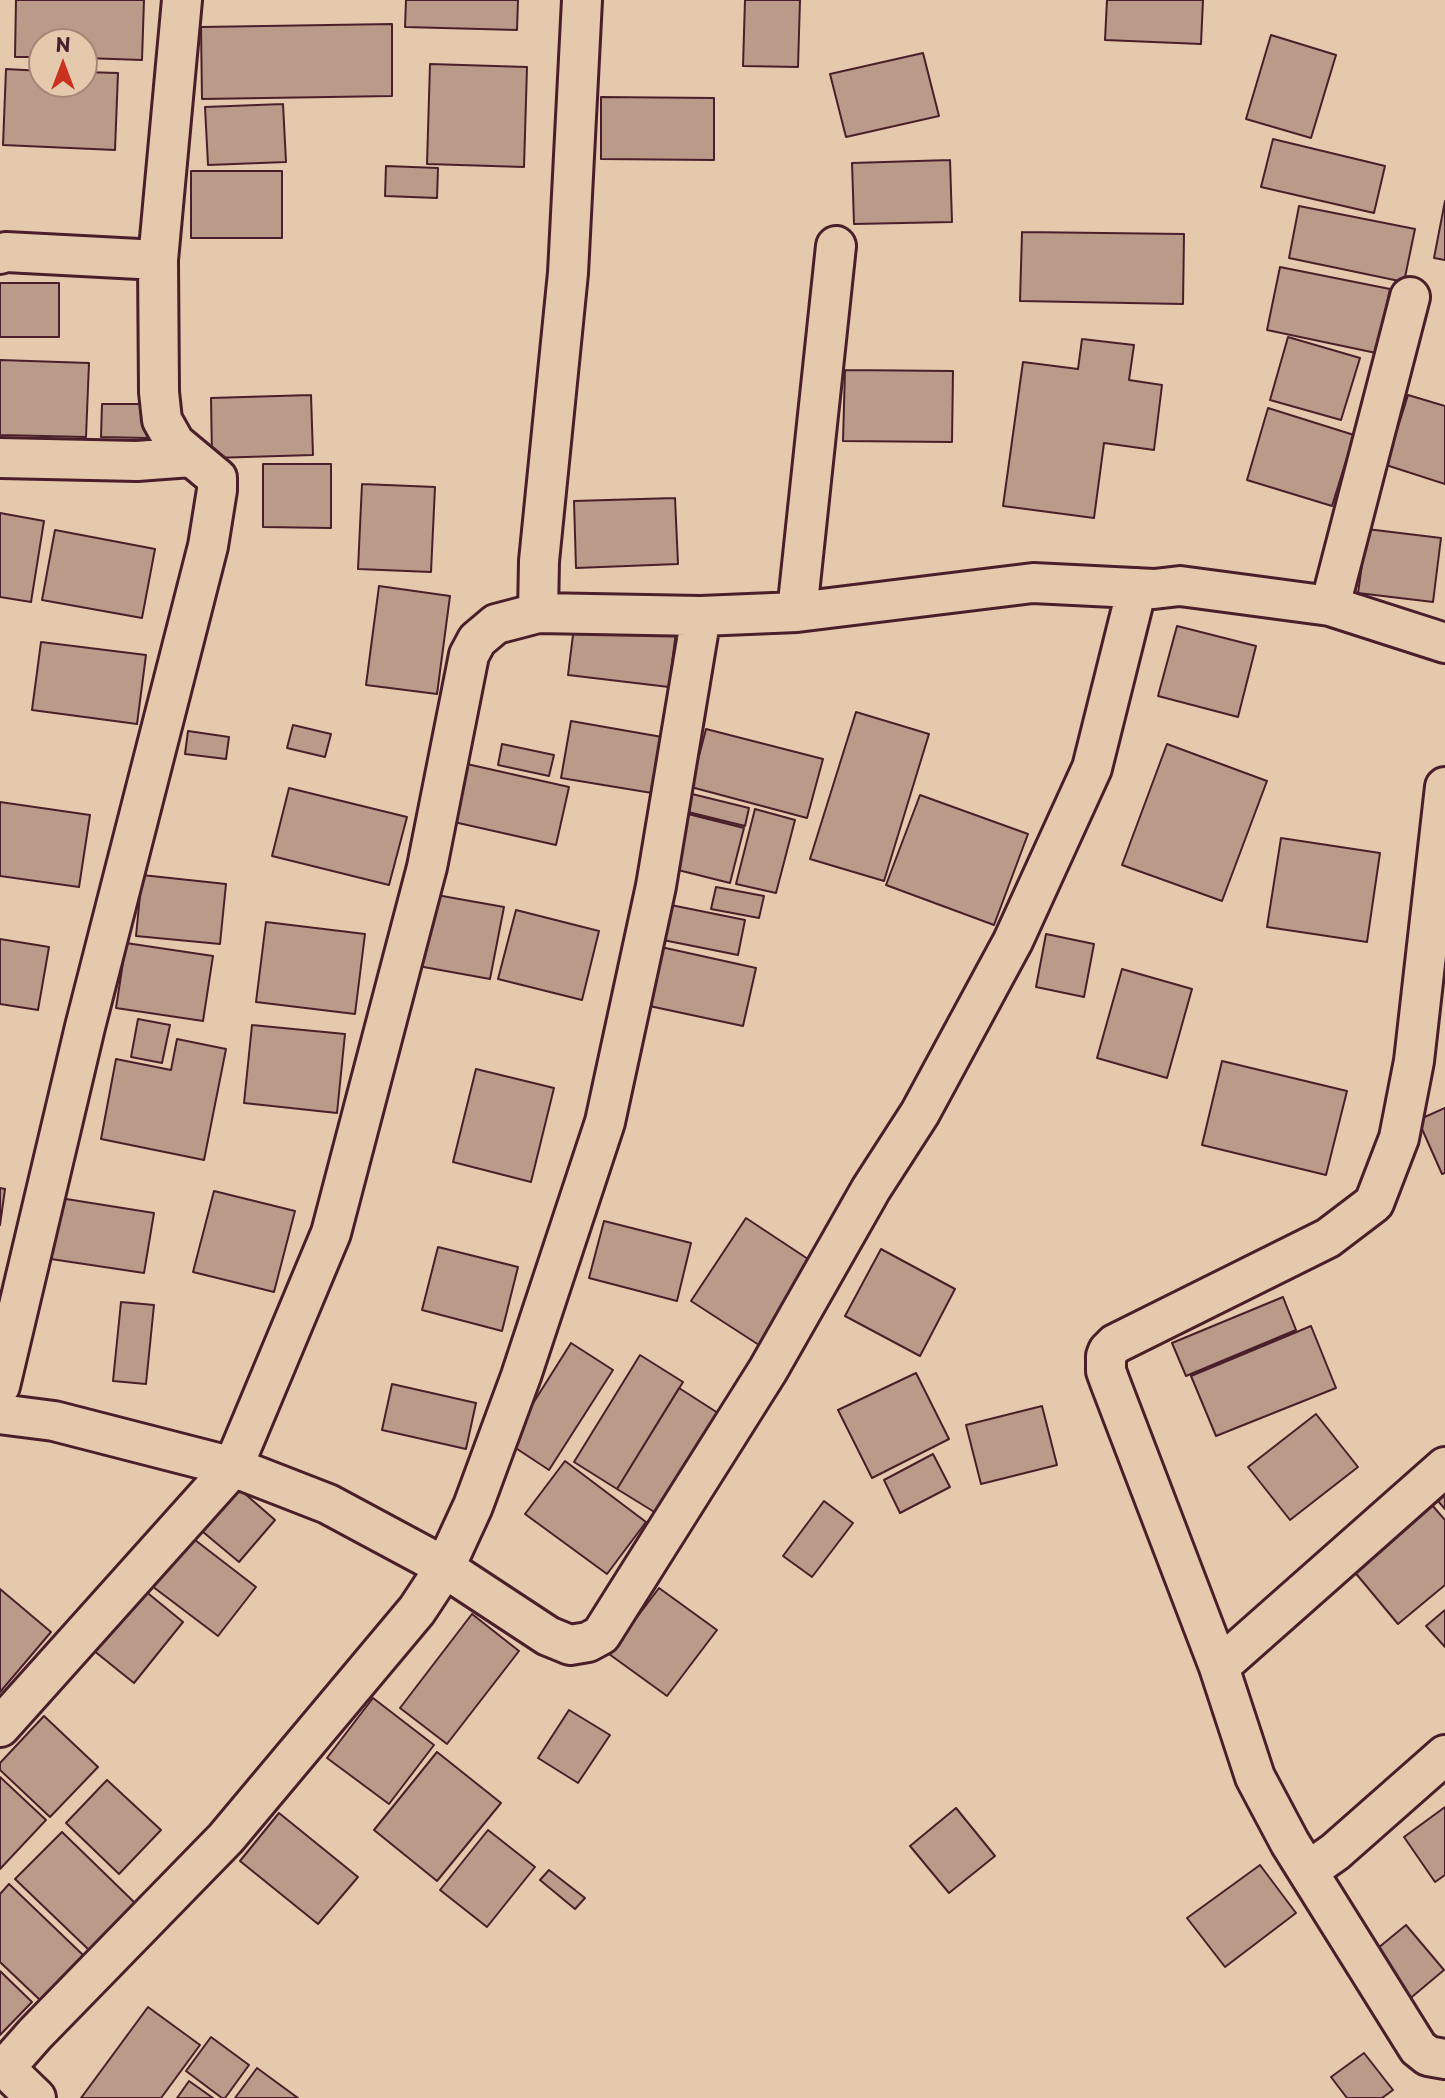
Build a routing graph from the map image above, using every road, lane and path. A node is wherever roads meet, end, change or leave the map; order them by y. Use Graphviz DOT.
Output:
graph roads {
  1 [pos="182,0"];
  2 [pos="582,0"];
  3 [pos="836,246"];
  4 [pos="0,254"];
  5 [pos="158,261"];
  6 [pos="1410,297"];
  7 [pos="191,457"];
  8 [pos="0,458"];
  9 [pos="1137,588"];
  10 [pos="1330,606"];
  11 [pos="797,612"];
  12 [pos="538,613"];
  13 [pos="701,616"];
  14 [pos="1445,643"];
  15 [pos="1445,787"];
  16 [pos="0,1386"];
  17 [pos="0,1413"];
  18 [pos="233,1466"];
  19 [pos="1445,1467"];
  20 [pos="444,1569"];
  21 [pos="1219,1667"];
  22 [pos="0,1727"];
  23 [pos="1445,1755"];
  24 [pos="1308,1871"];
  25 [pos="1445,2059"];
  26 [pos="17,2080"];
  1 -- 5 [label="street"];
  2 -- 12 [label="street"];
  3 -- 11 [label="street"];
  4 -- 5 [label="street"];
  5 -- 7 [label="street"];
  6 -- 10 [label="street"];
  7 -- 8 [label="street"];
  7 -- 16 [label="street"];
  9 -- 10 [label="street"];
  9 -- 11 [label="street"];
  9 -- 20 [label="street"];
  10 -- 14 [label="street"];
  11 -- 13 [label="street"];
  12 -- 13 [label="street"];
  12 -- 18 [label="street"];
  13 -- 20 [label="street"];
  15 -- 21 [label="street"];
  17 -- 18 [label="street"];
  18 -- 20 [label="street"];
  18 -- 22 [label="street"];
  19 -- 21 [label="street"];
  20 -- 26 [label="street"];
  21 -- 24 [label="street"];
  23 -- 24 [label="street"];
  24 -- 25 [label="street"];
}
